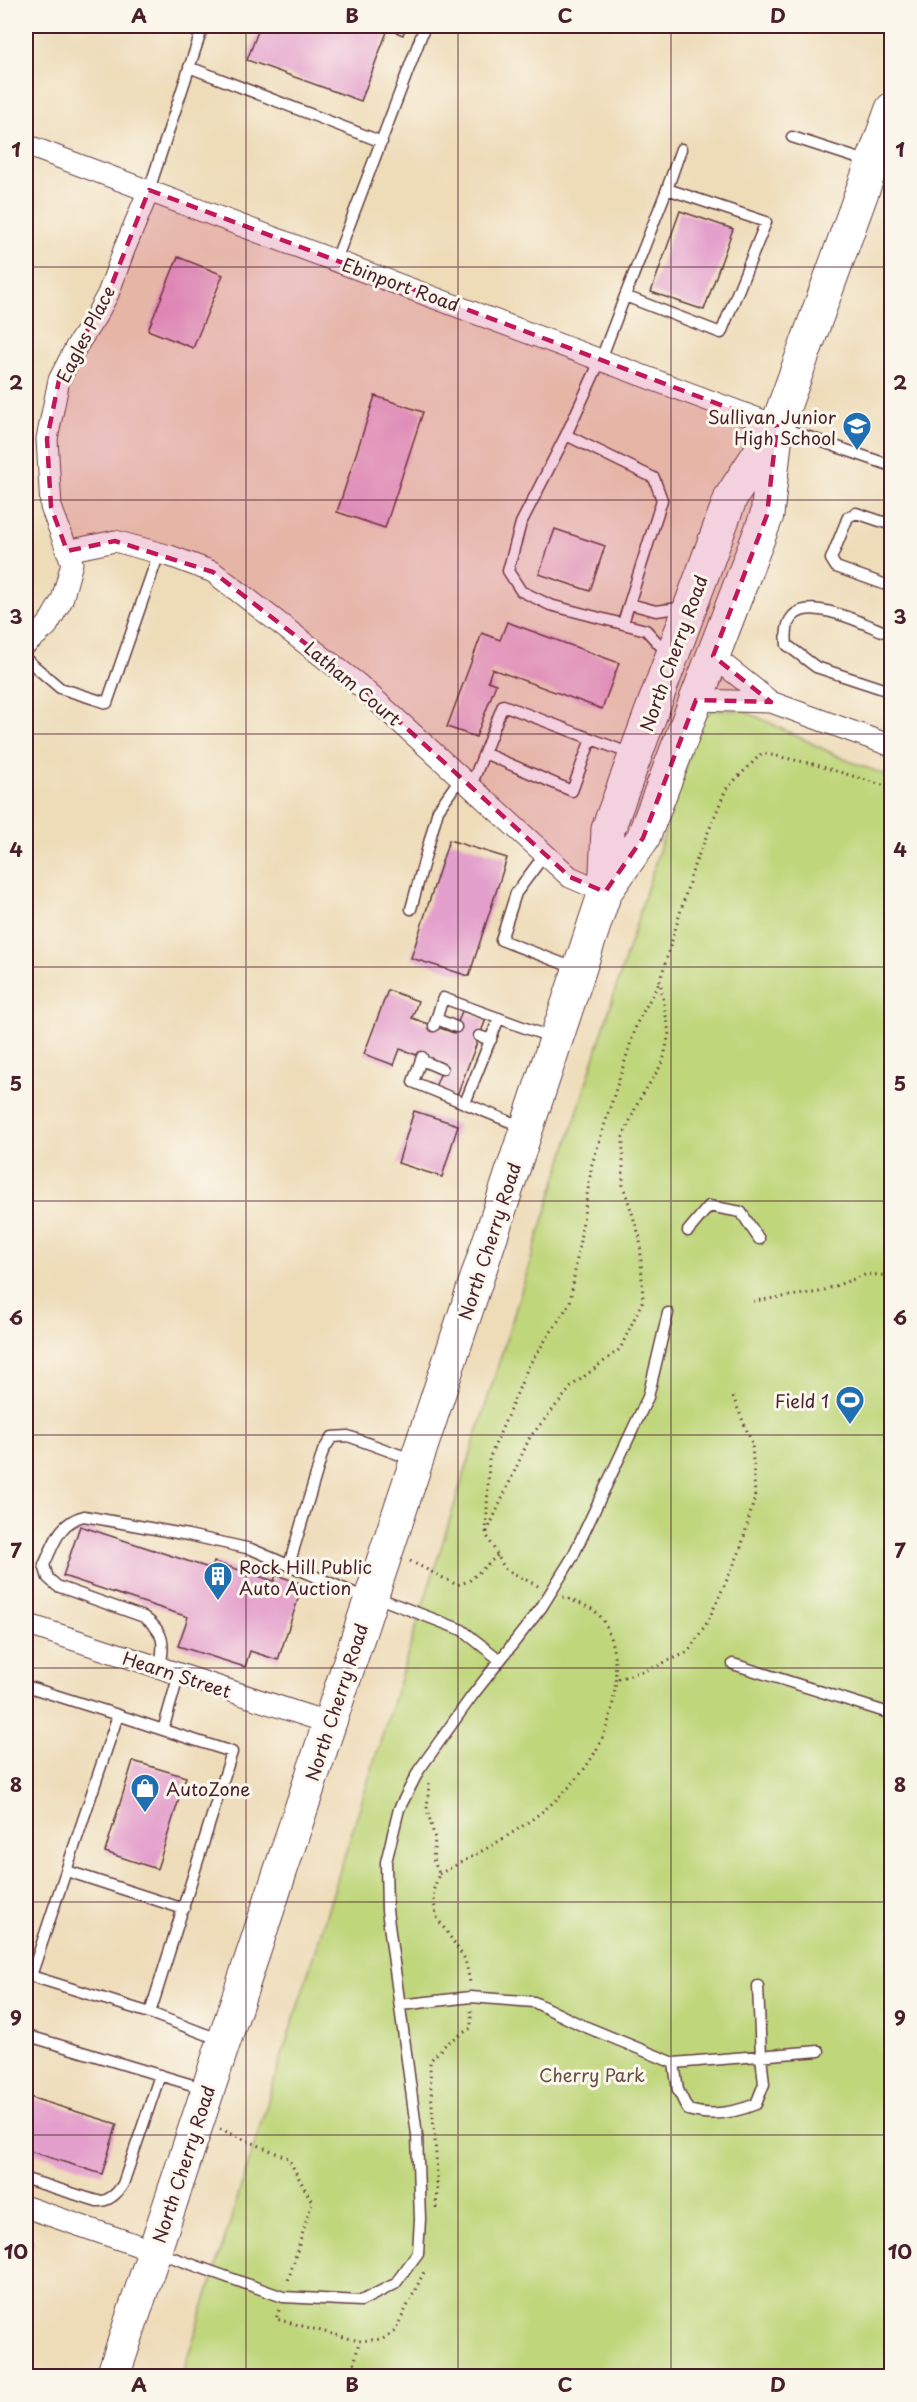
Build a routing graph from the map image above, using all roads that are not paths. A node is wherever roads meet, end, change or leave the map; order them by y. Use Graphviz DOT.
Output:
graph roads {
  1 [pos="203,26"];
  2 [pos="425,26"];
  3 [pos="189,67"];
  4 [pos="891,109"];
  5 [pos="792,137"];
  6 [pos="382,142"];
  7 [pos="26,145"];
  8 [pos="681,149"];
  9 [pos="872,163"];
  10 [pos="667,189"];
  11 [pos="149,190"];
  12 [pos="336,260"];
  13 [pos="625,296"];
  14 [pos="601,359"];
  15 [pos="777,426"];
  16 [pos="566,435"];
  17 [pos="891,466"];
  18 [pos="891,525"];
  19 [pos="67,551"];
  20 [pos="159,553"];
  21 [pos="891,587"];
  22 [pos="630,604"];
  23 [pos="690,607"];
  24 [pos="623,622"];
  25 [pos="891,635"];
  26 [pos="26,644"];
  27 [pos="713,656"];
  28 [pos="671,658"];
  29 [pos="26,659"];
  30 [pos="891,692"];
  31 [pos="696,700"];
  32 [pos="771,702"];
  33 [pos="591,739"];
  34 [pos="891,746"];
  35 [pos="484,753"];
  36 [pos="635,756"];
  37 [pos="466,781"];
  38 [pos="545,854"];
  39 [pos="605,892"];
  40 [pos="411,909"];
  41 [pos="579,970"];
  42 [pos="499,1018"];
  43 [pos="456,1027"];
  44 [pos="479,1036"];
  45 [pos="556,1039"];
  46 [pos="490,1040"];
  47 [pos="442,1069"];
  48 [pos="465,1103"];
  49 [pos="526,1128"];
  50 [pos="687,1231"];
  51 [pos="759,1239"];
  52 [pos="668,1314"];
  53 [pos="416,1461"];
  54 [pos="289,1566"];
  55 [pos="371,1598"];
  56 [pos="26,1624"];
  57 [pos="500,1660"];
  58 [pos="733,1664"];
  59 [pos="170,1671"];
  60 [pos="26,1686"];
  61 [pos="891,1714"];
  62 [pos="118,1715"];
  63 [pos="329,1723"];
  64 [pos="163,1730"];
  65 [pos="67,1871"];
  66 [pos="184,1909"];
  67 [pos="28,1975"];
  68 [pos="758,1986"];
  69 [pos="400,2005"];
  70 [pos="150,2013"];
  71 [pos="223,2041"];
  72 [pos="26,2045"];
  73 [pos="819,2051"];
  74 [pos="760,2056"];
  75 [pos="674,2063"];
  76 [pos="160,2075"];
  77 [pos="202,2104"];
  78 [pos="26,2179"];
  79 [pos="26,2207"];
  80 [pos="154,2251"];
  81 [pos="113,2376"];
  1 -- 3 [label="lane"];
  2 -- 6 [label="lane"];
  3 -- 6 [label="lane"];
  3 -- 11 [label="lane"];
  4 -- 9 [label="main road, North Cherry Road"];
  5 -- 9 [label="lane"];
  6 -- 12 [label="lane"];
  7 -- 11 [label="street, Ebinport Road"];
  8 -- 10 [label="lane"];
  9 -- 15 [label="main road, North Cherry Road"];
  10 -- 13 [label="lane"];
  10 -- 13 [label="lane"];
  11 -- 12 [label="street, Ebinport Road"];
  11 -- 19 [label="street, Eagles Place"];
  12 -- 14 [label="street, Ebinport Road"];
  13 -- 14 [label="lane"];
  14 -- 15 [label="street, Ebinport Road"];
  14 -- 16 [label="lane"];
  15 -- 17 [label="lane"];
  15 -- 23 [label="main road, North Cherry Road"];
  15 -- 27 [label="main road, North Cherry Road"];
  16 -- 22 [label="lane"];
  16 -- 24 [label="lane"];
  18 -- 21 [label="lane"];
  19 -- 20 [label="street, Latham Court"];
  19 -- 26 [label="street, Eagles Place"];
  20 -- 29 [label="lane"];
  20 -- 37 [label="street, Latham Court"];
  22 -- 23 [label="lane"];
  22 -- 24 [label="lane"];
  23 -- 28 [label="main road, North Cherry Road"];
  24 -- 28 [label="lane"];
  25 -- 30 [label="lane"];
  27 -- 31 [label="main road, North Cherry Road"];
  27 -- 32 [label="street"];
  28 -- 36 [label="main road, North Cherry Road"];
  31 -- 32 [label="street"];
  31 -- 39 [label="main road, North Cherry Road"];
  32 -- 34 [label="street"];
  33 -- 35 [label="lane"];
  33 -- 35 [label="lane"];
  33 -- 36 [label="lane"];
  35 -- 37 [label="lane"];
  36 -- 39 [label="main road, North Cherry Road"];
  37 -- 38 [label="street, Latham Court"];
  37 -- 40 [label="lane"];
  38 -- 39 [label="street, Latham Court"];
  38 -- 41 [label="lane"];
  39 -- 41 [label="main road, North Cherry Road"];
  41 -- 45 [label="main road, North Cherry Road"];
  42 -- 43 [label="lane"];
  42 -- 45 [label="lane"];
  42 -- 46 [label="lane"];
  44 -- 46 [label="lane"];
  45 -- 49 [label="main road, North Cherry Road"];
  46 -- 48 [label="lane"];
  47 -- 48 [label="lane"];
  48 -- 49 [label="lane"];
  49 -- 53 [label="main road, North Cherry Road"];
  50 -- 51 [label="lane"];
  52 -- 57 [label="lane"];
  53 -- 54 [label="lane"];
  53 -- 55 [label="main road, North Cherry Road"];
  54 -- 55 [label="lane"];
  54 -- 59 [label="lane"];
  55 -- 57 [label="lane"];
  55 -- 63 [label="main road, North Cherry Road"];
  56 -- 59 [label="street, Hearn Street"];
  57 -- 69 [label="lane"];
  58 -- 61 [label="lane"];
  59 -- 63 [label="street, Hearn Street"];
  59 -- 64 [label="lane"];
  60 -- 62 [label="lane"];
  62 -- 64 [label="lane"];
  62 -- 65 [label="lane"];
  63 -- 71 [label="main road, North Cherry Road"];
  64 -- 66 [label="lane"];
  65 -- 66 [label="lane"];
  65 -- 67 [label="lane"];
  66 -- 70 [label="lane"];
  67 -- 70 [label="lane"];
  68 -- 74 [label="lane"];
  69 -- 75 [label="lane"];
  69 -- 80 [label="lane"];
  70 -- 71 [label="lane"];
  71 -- 77 [label="main road, North Cherry Road"];
  72 -- 76 [label="lane"];
  73 -- 74 [label="lane"];
  74 -- 75 [label="lane"];
  74 -- 75 [label="lane"];
  76 -- 77 [label="lane"];
  76 -- 78 [label="lane"];
  77 -- 80 [label="main road, North Cherry Road"];
  79 -- 80 [label="street"];
  80 -- 81 [label="main road, North Cherry Road"];
}
